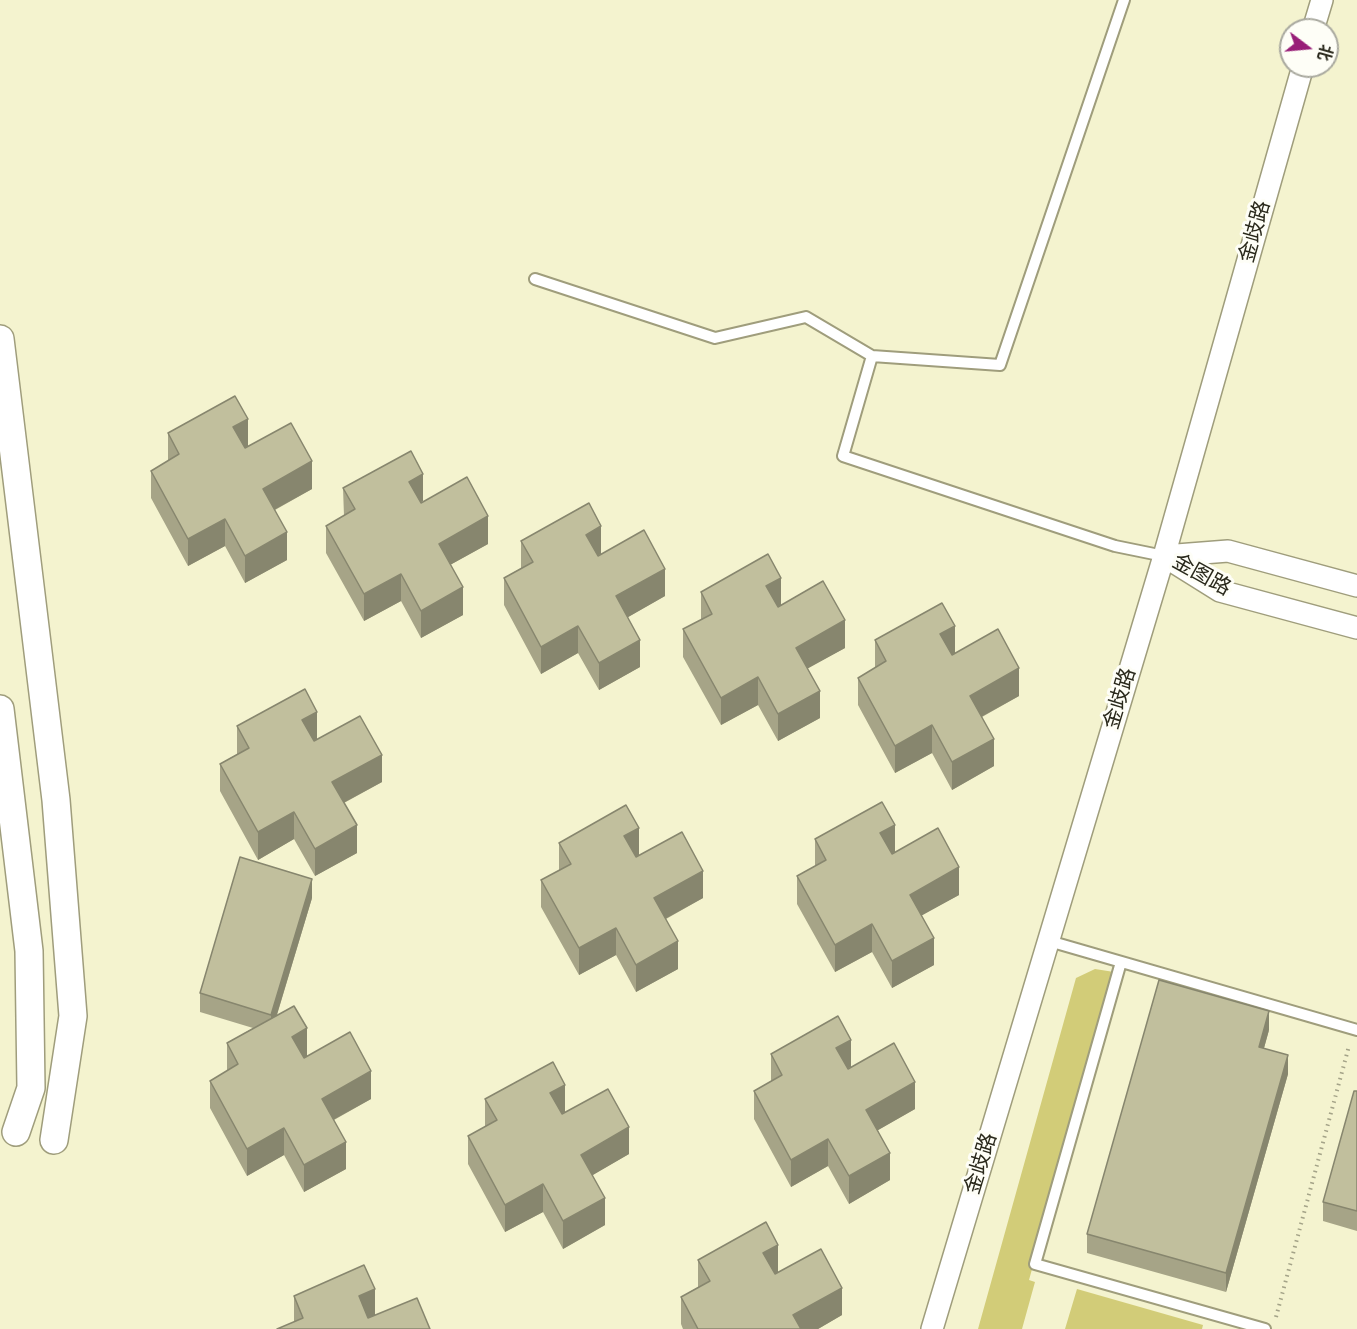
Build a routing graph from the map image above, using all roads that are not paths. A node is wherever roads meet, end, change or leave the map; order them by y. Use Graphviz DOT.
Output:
graph roads {
  1 [pos="1124,0"];
  2 [pos="1322,0"];
  3 [pos="1317,18"];
  4 [pos="1300,78"];
  5 [pos="536,279"];
  6 [pos="0,339"];
  7 [pos="872,356"];
  8 [pos="1164,556"];
  9 [pos="1357,586"];
  10 [pos="1357,628"];
  11 [pos="0,709"];
  12 [pos="1049,941"];
  13 [pos="1121,962"];
  14 [pos="1355,1030"];
  15 [pos="16,1132"];
  16 [pos="54,1140"];
  17 [pos="932,1329"];
  18 [pos="1265,1329"];
  1 -- 7 [label="lane"];
  2 -- 3 [label="street"];
  4 -- 8 [label="street, 金歧路"];
  5 -- 7 [label="lane"];
  6 -- 16 [label="street"];
  7 -- 8 [label="lane"];
  8 -- 9 [label="street, 金图路"];
  8 -- 10 [label="street, 金图路"];
  8 -- 12 [label="street, 金歧路"];
  11 -- 15 [label="street"];
  12 -- 13 [label="lane"];
  12 -- 17 [label="street, 金歧路"];
  13 -- 14 [label="lane"];
  13 -- 18 [label="lane"];
}
